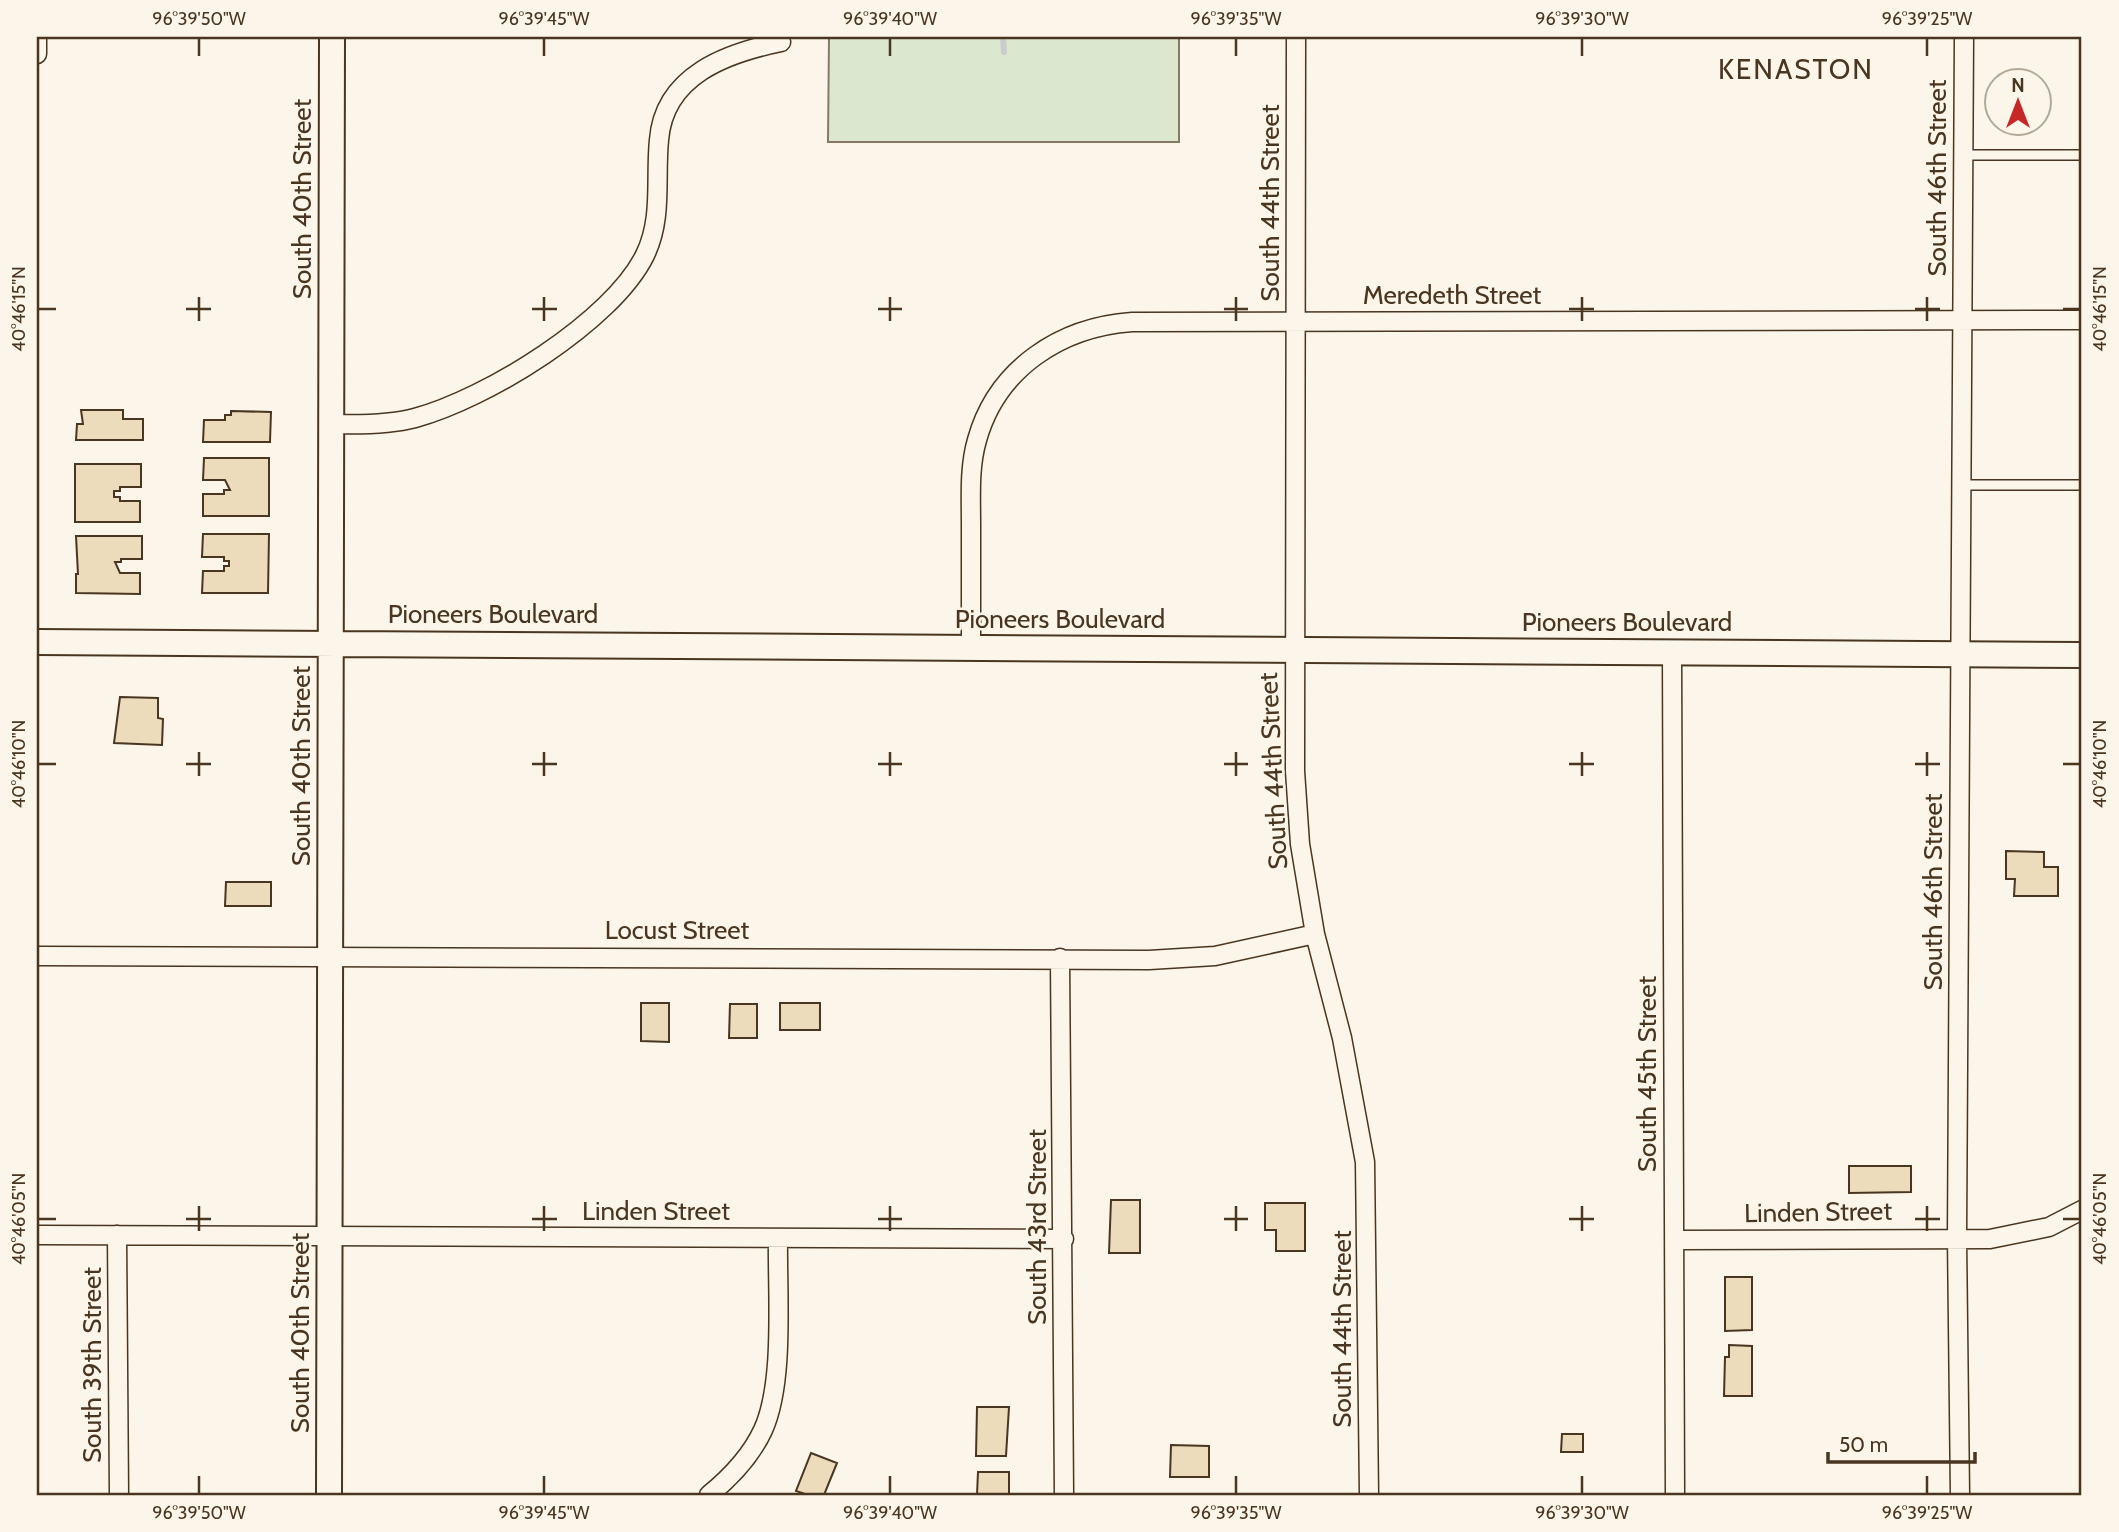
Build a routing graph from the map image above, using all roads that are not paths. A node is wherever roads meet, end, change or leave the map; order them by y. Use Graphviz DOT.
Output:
graph roads {
  1 [pos="37,37"];
  2 [pos="332,37"];
  3 [pos="1296,37"];
  4 [pos="1964,37"];
  5 [pos="781,42"];
  6 [pos="37,54"];
  7 [pos="1963,155"];
  8 [pos="2082,155"];
  9 [pos="1962,319"];
  10 [pos="2082,320"];
  11 [pos="1297,322"];
  12 [pos="331,424"];
  13 [pos="1961,485"];
  14 [pos="2082,485"];
  15 [pos="37,642"];
  16 [pos="330,643"];
  17 [pos="971,648"];
  18 [pos="1293,650"];
  19 [pos="1672,652"];
  20 [pos="1960,654"];
  21 [pos="2082,655"];
  22 [pos="1315,934"];
  23 [pos="37,956"];
  24 [pos="330,956"];
  25 [pos="1060,958"];
  26 [pos="2082,1210"];
  27 [pos="37,1235"];
  28 [pos="117,1235"];
  29 [pos="330,1237"];
  30 [pos="778,1238"];
  31 [pos="1957,1238"];
  32 [pos="1064,1239"];
  33 [pos="1674,1240"];
  34 [pos="119,1495"];
  35 [pos="329,1495"];
  36 [pos="709,1495"];
  37 [pos="1064,1495"];
  38 [pos="1369,1495"];
  39 [pos="1675,1495"];
  40 [pos="1960,1495"];
  1 -- 6 [label="street"];
  2 -- 12 [label="main road, South 40th Street"];
  3 -- 11 [label="street, South 44th Street"];
  4 -- 7 [label="street, South 46th Street"];
  5 -- 12 [label="street"];
  7 -- 8 [label="lane"];
  7 -- 9 [label="street, South 46th Street"];
  9 -- 10 [label="street, Meredeth Street"];
  9 -- 11 [label="street, Meredeth Street"];
  9 -- 13 [label="street, South 46th Street"];
  11 -- 17 [label="street, Meredeth Street"];
  11 -- 18 [label="street, South 44th Street"];
  12 -- 16 [label="main road, South 40th Street"];
  13 -- 14 [label="lane"];
  13 -- 20 [label="street, South 46th Street"];
  15 -- 16 [label="main road, Pioneers Boulevard"];
  16 -- 17 [label="main road, Pioneers Boulevard"];
  16 -- 24 [label="main road, South 40th Street"];
  17 -- 18 [label="main road, Pioneers Boulevard"];
  18 -- 19 [label="main road, Pioneers Boulevard"];
  18 -- 22 [label="street, South 44th Street"];
  19 -- 20 [label="main road, Pioneers Boulevard"];
  19 -- 33 [label="street, South 45th Street"];
  20 -- 21 [label="main road, Pioneers Boulevard"];
  20 -- 31 [label="street, South 46th Street"];
  22 -- 25 [label="street, Locust Street"];
  22 -- 38 [label="street, South 44th Street"];
  23 -- 24 [label="street, Locust Street"];
  24 -- 25 [label="street, Locust Street"];
  24 -- 29 [label="main road, South 40th Street"];
  25 -- 32 [label="street, South 43rd Street"];
  26 -- 31 [label="street, Linden Street"];
  27 -- 28 [label="street, Linden Street"];
  28 -- 29 [label="street, Linden Street"];
  28 -- 34 [label="street, South 39th Street"];
  29 -- 30 [label="street, Linden Street"];
  29 -- 35 [label="main road, South 40th Street"];
  30 -- 32 [label="street, Linden Street"];
  30 -- 36 [label="street"];
  31 -- 33 [label="street, Linden Street"];
  31 -- 40 [label="street, South 46th Street"];
  32 -- 37 [label="street, South 43rd Street"];
  33 -- 39 [label="street, South 45th Street"];
}
